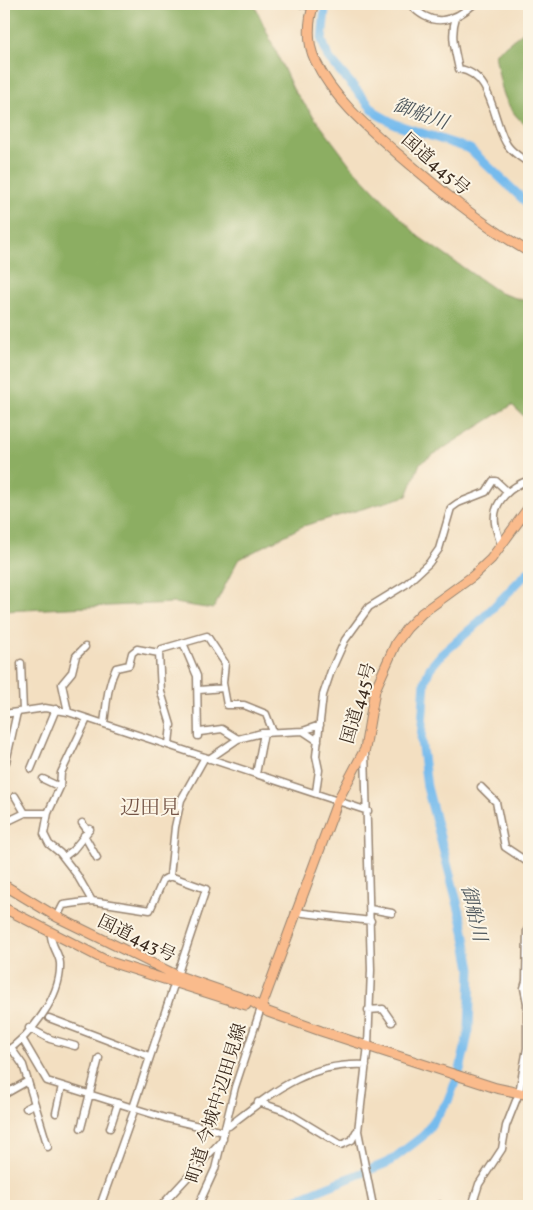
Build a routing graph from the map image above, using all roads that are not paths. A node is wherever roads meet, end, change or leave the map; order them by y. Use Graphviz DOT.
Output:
graph roads {
  1 [pos="301,4"];
  2 [pos="474,4"];
  3 [pos="411,5"];
  4 [pos="313,6"];
  5 [pos="456,17"];
  6 [pos="529,163"];
  7 [pos="529,252"];
  8 [pos="529,480"];
  9 [pos="508,492"];
  10 [pos="529,506"];
  11 [pos="501,545"];
  12 [pos="183,643"];
  13 [pos="85,646"];
  14 [pos="159,654"];
  15 [pos="21,663"];
  16 [pos="224,688"];
  17 [pos="199,690"];
  18 [pos="56,709"];
  19 [pos="20,712"];
  20 [pos="68,712"];
  21 [pos="4,714"];
  22 [pos="87,719"];
  23 [pos="104,723"];
  24 [pos="320,725"];
  25 [pos="302,731"];
  26 [pos="273,732"];
  27 [pos="264,733"];
  28 [pos="238,739"];
  29 [pos="318,741"];
  30 [pos="169,744"];
  31 [pos="365,749"];
  32 [pos="207,758"];
  33 [pos="6,762"];
  34 [pos="31,769"];
  35 [pos="256,774"];
  36 [pos="43,779"];
  37 [pos="60,787"];
  38 [pos="481,787"];
  39 [pos="316,792"];
  40 [pos="15,796"];
  41 [pos="338,800"];
  42 [pos="368,811"];
  43 [pos="25,813"];
  44 [pos="48,813"];
  45 [pos="82,823"];
  46 [pos="4,824"];
  47 [pos="87,832"];
  48 [pos="64,857"];
  49 [pos="97,858"];
  50 [pos="529,863"];
  51 [pos="170,876"];
  52 [pos="4,885"];
  53 [pos="92,901"];
  54 [pos="4,908"];
  55 [pos="370,909"];
  56 [pos="295,912"];
  57 [pos="392,912"];
  58 [pos="56,917"];
  59 [pos="371,922"];
  60 [pos="527,930"];
  61 [pos="51,934"];
  62 [pos="175,979"];
  63 [pos="528,980"];
  64 [pos="261,1008"];
  65 [pos="368,1010"];
  66 [pos="49,1018"];
  67 [pos="392,1022"];
  68 [pos="29,1028"];
  69 [pos="23,1040"];
  70 [pos="368,1045"];
  71 [pos="75,1046"];
  72 [pos="11,1048"];
  73 [pos="528,1048"];
  74 [pos="4,1053"];
  75 [pos="149,1056"];
  76 [pos="100,1058"];
  77 [pos="366,1065"];
  78 [pos="28,1081"];
  79 [pos="62,1086"];
  80 [pos="519,1093"];
  81 [pos="5,1094"];
  82 [pos="90,1094"];
  83 [pos="529,1095"];
  84 [pos="258,1102"];
  85 [pos="118,1103"];
  86 [pos="35,1104"];
  87 [pos="26,1108"];
  88 [pos="134,1108"];
  89 [pos="56,1113"];
  90 [pos="358,1126"];
  91 [pos="81,1128"];
  92 [pos="110,1128"];
  93 [pos="224,1132"];
  94 [pos="48,1147"];
  95 [pos="373,1205"];
  96 [pos="100,1206"];
  97 [pos="161,1206"];
  98 [pos="198,1206"];
  99 [pos="472,1206"];
  1 -- 4 [label="street"];
  2 -- 5 [label="street"];
  3 -- 5 [label="street"];
  4 -- 7 [label="highway, 国道445号"];
  5 -- 6 [label="street"];
  8 -- 9 [label="street"];
  9 -- 11 [label="street"];
  9 -- 24 [label="street"];
  10 -- 11 [label="highway, 国道445号"];
  11 -- 31 [label="highway, 国道445号"];
  12 -- 14 [label="street"];
  12 -- 16 [label="street"];
  12 -- 17 [label="street"];
  13 -- 20 [label="street"];
  14 -- 23 [label="street"];
  14 -- 30 [label="street"];
  15 -- 19 [label="street"];
  16 -- 17 [label="street"];
  16 -- 26 [label="street"];
  17 -- 28 [label="street"];
  18 -- 19 [label="street"];
  18 -- 20 [label="street"];
  18 -- 34 [label="street"];
  19 -- 21 [label="street"];
  19 -- 33 [label="street"];
  20 -- 22 [label="street"];
  22 -- 23 [label="street"];
  22 -- 37 [label="street"];
  23 -- 30 [label="street"];
  24 -- 25 [label="street"];
  24 -- 29 [label="street"];
  25 -- 26 [label="street"];
  25 -- 29 [label="street"];
  26 -- 27 [label="street"];
  27 -- 28 [label="street"];
  27 -- 35 [label="street"];
  28 -- 32 [label="street"];
  29 -- 39 [label="street"];
  30 -- 32 [label="street"];
  31 -- 41 [label="highway, 国道445号"];
  31 -- 42 [label="street"];
  32 -- 35 [label="street"];
  32 -- 51 [label="street"];
  35 -- 39 [label="street"];
  36 -- 37 [label="street"];
  37 -- 44 [label="street"];
  38 -- 50 [label="street"];
  39 -- 41 [label="street"];
  40 -- 43 [label="street"];
  41 -- 42 [label="street"];
  41 -- 56 [label="highway, 国道445号"];
  42 -- 55 [label="street"];
  43 -- 44 [label="street"];
  43 -- 46 [label="street"];
  44 -- 48 [label="street"];
  45 -- 47 [label="street"];
  47 -- 48 [label="street"];
  47 -- 49 [label="street"];
  48 -- 53 [label="street"];
  51 -- 53 [label="street"];
  51 -- 62 [label="street"];
  52 -- 58 [label="highway, 国道443号"];
  53 -- 58 [label="street"];
  54 -- 61 [label="highway, 国道443号"];
  55 -- 57 [label="street"];
  55 -- 59 [label="street"];
  56 -- 59 [label="street"];
  56 -- 64 [label="highway, 国道445号"];
  58 -- 61 [label="highway"];
  58 -- 62 [label="highway, 国道443号"];
  59 -- 65 [label="street"];
  60 -- 63 [label="street"];
  61 -- 62 [label="highway, 国道443号"];
  61 -- 68 [label="street"];
  62 -- 64 [label="highway, 国道443号"];
  62 -- 75 [label="street"];
  63 -- 73 [label="street"];
  64 -- 70 [label="highway, 国道443号"];
  64 -- 93 [label="street, 町道 今城中辺田見線"];
  65 -- 67 [label="street"];
  65 -- 70 [label="street"];
  66 -- 75 [label="street"];
  68 -- 69 [label="street"];
  68 -- 71 [label="street"];
  69 -- 72 [label="street"];
  69 -- 79 [label="street"];
  70 -- 77 [label="street"];
  70 -- 80 [label="highway, 国道443号"];
  72 -- 74 [label="street"];
  72 -- 78 [label="street"];
  73 -- 80 [label="street"];
  75 -- 88 [label="street"];
  76 -- 82 [label="street"];
  77 -- 84 [label="street"];
  77 -- 90 [label="street"];
  78 -- 81 [label="street"];
  78 -- 86 [label="street"];
  79 -- 82 [label="street"];
  79 -- 89 [label="street"];
  80 -- 83 [label="highway, 国道443号"];
  80 -- 99 [label="street"];
  82 -- 85 [label="street"];
  82 -- 91 [label="street"];
  84 -- 90 [label="street"];
  84 -- 93 [label="street"];
  85 -- 88 [label="street"];
  85 -- 92 [label="street"];
  86 -- 87 [label="street"];
  86 -- 94 [label="street"];
  88 -- 93 [label="street"];
  88 -- 96 [label="street"];
  90 -- 95 [label="street"];
  93 -- 97 [label="street"];
  93 -- 98 [label="street, 町道 今城中辺田見線"];
}
